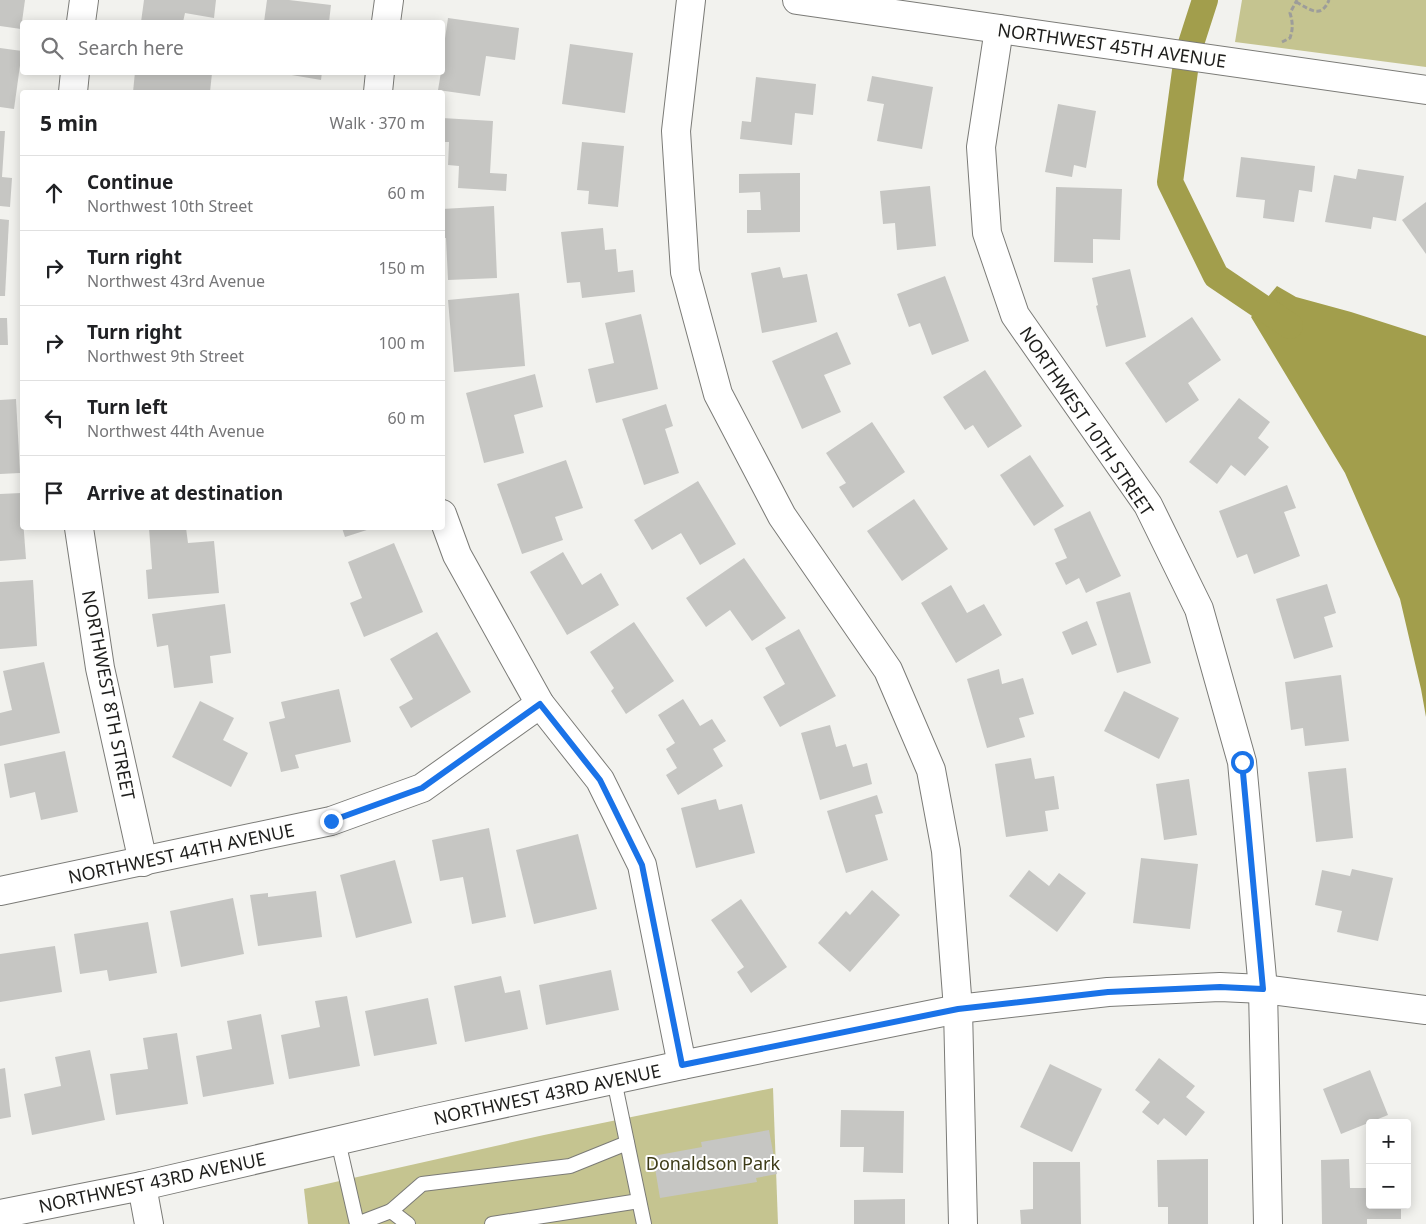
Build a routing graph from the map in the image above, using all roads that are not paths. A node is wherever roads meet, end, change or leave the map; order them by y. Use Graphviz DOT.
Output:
graph roads {
  1 [pos="84,0"];
  2 [pos="389,0"];
  3 [pos="691,0"];
  4 [pos="797,0"];
  5 [pos="81,20"];
  6 [pos="386,20"];
  7 [pos="999,29"];
  8 [pos="75,75"];
  9 [pos="380,75"];
  10 [pos="73,90"];
  11 [pos="378,90"];
  12 [pos="1426,90"];
  13 [pos="445,522"];
  14 [pos="80,530"];
  15 [pos="540,704"];
  16 [pos="143,862"];
  17 [pos="0,892"];
  18 [pos="1263,989"];
  19 [pos="958,1009"];
  20 [pos="1426,1010"];
  21 [pos="682,1065"];
  22 [pos="614,1080"];
  23 [pos="338,1140"];
  24 [pos="627,1143"];
  25 [pos="142,1186"];
  26 [pos="639,1201"];
  27 [pos="391,1211"];
  28 [pos="0,1214"];
  29 [pos="570,1218"];
  30 [pos="148,1224"];
  31 [pos="408,1224"];
  32 [pos="492,1224"];
  33 [pos="644,1224"];
  34 [pos="963,1224"];
  35 [pos="1268,1224"];
  1 -- 5 [label="street"];
  2 -- 6 [label="street"];
  3 -- 19 [label="street"];
  4 -- 7 [label="street, NORTHWEST 45TH AVENUE"];
  7 -- 12 [label="street, NORTHWEST 45TH AVENUE"];
  7 -- 18 [label="street, NORTHWEST 10TH STREET"];
  8 -- 10 [label="street"];
  9 -- 11 [label="street"];
  13 -- 15 [label="street"];
  14 -- 16 [label="street, NORTHWEST 8TH STREET"];
  15 -- 16 [label="street, NORTHWEST 44TH AVENUE"];
  15 -- 21 [label="street"];
  16 -- 17 [label="street, NORTHWEST 44TH AVENUE"];
  18 -- 19 [label="street, NORTHWEST 43RD AVENUE"];
  18 -- 20 [label="street, NORTHWEST 43RD AVENUE"];
  18 -- 35 [label="street, NORTHWEST 10TH STREET"];
  19 -- 21 [label="street, NORTHWEST 43RD AVENUE"];
  19 -- 34 [label="street"];
  21 -- 22 [label="street, NORTHWEST 43RD AVENUE"];
  22 -- 23 [label="street, NORTHWEST 43RD AVENUE"];
  22 -- 24 [label="lane"];
  23 -- 25 [label="street, NORTHWEST 43RD AVENUE"];
  23 -- 27 [label="lane"];
  24 -- 26 [label="lane"];
  24 -- 27 [label="lane"];
  25 -- 28 [label="street, NORTHWEST 43RD AVENUE"];
  25 -- 30 [label="street"];
  26 -- 29 [label="lane"];
  26 -- 33 [label="lane"];
  27 -- 31 [label="lane"];
  29 -- 32 [label="lane"];
}
